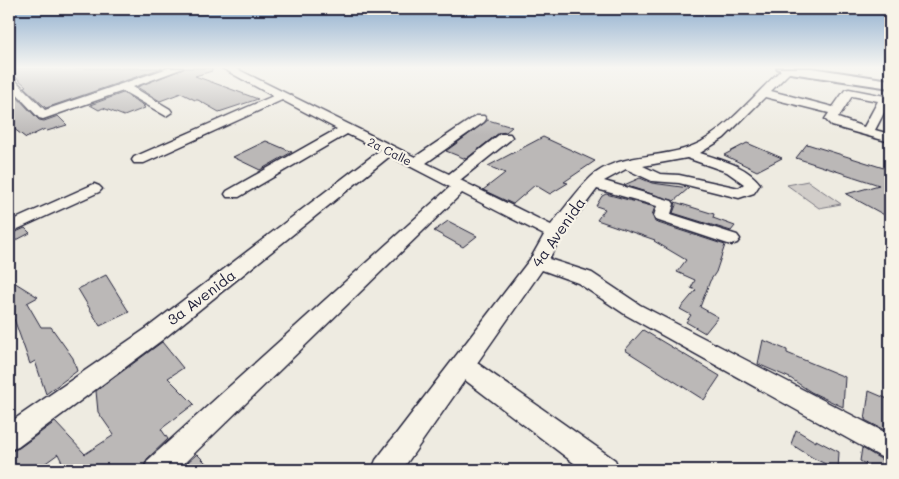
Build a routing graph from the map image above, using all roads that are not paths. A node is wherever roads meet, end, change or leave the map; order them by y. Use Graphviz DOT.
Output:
graph roads {
  1 [pos="24,90"];
  2 [pos="115,90"];
  3 [pos="130,90"];
  4 [pos="271,90"];
  5 [pos="766,90"];
  6 [pos="763,93"];
  7 [pos="282,96"];
  8 [pos="888,100"];
  9 [pos="835,111"];
  10 [pos="166,112"];
  11 [pos="480,119"];
  12 [pos="346,129"];
  13 [pos="867,132"];
  14 [pos="505,137"];
  15 [pos="890,138"];
  16 [pos="389,150"];
  17 [pos="688,154"];
  18 [pos="139,160"];
  19 [pos="415,164"];
  20 [pos="628,165"];
  21 [pos="594,183"];
  22 [pos="454,184"];
  23 [pos="94,189"];
  24 [pos="233,194"];
  25 [pos="9,228"];
  26 [pos="554,234"];
  27 [pos="731,239"];
  28 [pos="538,262"];
  29 [pos="462,365"];
  30 [pos="9,438"];
  31 [pos="890,449"];
  32 [pos="158,470"];
  33 [pos="386,470"];
  34 [pos="605,470"];
  1 -- 2 [label="street"];
  3 -- 10 [label="street"];
  4 -- 7 [label="street, 2a Calle"];
  5 -- 6 [label="street, 4a Avenida"];
  6 -- 9 [label="street"];
  6 -- 17 [label="street, 4a Avenida"];
  7 -- 12 [label="street, 2a Calle"];
  7 -- 18 [label="street"];
  8 -- 9 [label="street"];
  8 -- 13 [label="street"];
  9 -- 13 [label="street"];
  11 -- 19 [label="street"];
  12 -- 16 [label="street, 2a Calle"];
  12 -- 24 [label="street"];
  13 -- 15 [label="street"];
  14 -- 22 [label="street"];
  16 -- 19 [label="street, 2a Calle"];
  16 -- 30 [label="street, 3a Avenida"];
  17 -- 20 [label="street, 4a Avenida"];
  17 -- 20 [label="street"];
  19 -- 22 [label="street, 2a Calle"];
  20 -- 21 [label="street, 4a Avenida"];
  21 -- 26 [label="street, 4a Avenida"];
  21 -- 27 [label="street"];
  22 -- 26 [label="street, 2a Calle"];
  22 -- 32 [label="street"];
  23 -- 25 [label="street"];
  26 -- 28 [label="street, 4a Avenida"];
  28 -- 29 [label="street, 4a Avenida"];
  28 -- 31 [label="street"];
  29 -- 33 [label="street, 4a Avenida"];
  29 -- 34 [label="street"];
}
